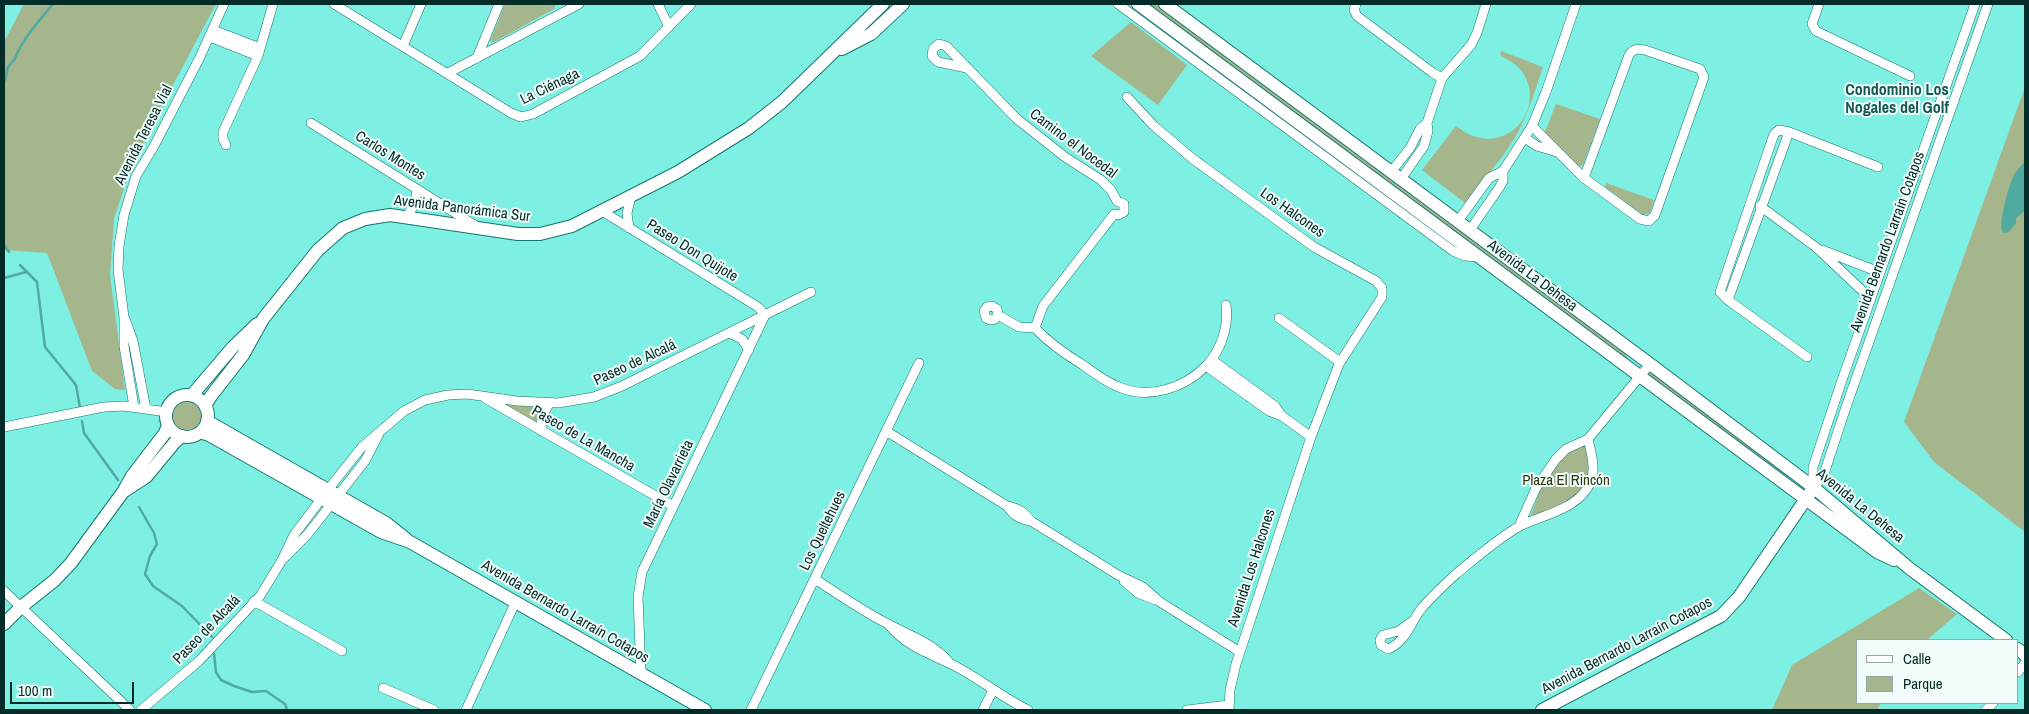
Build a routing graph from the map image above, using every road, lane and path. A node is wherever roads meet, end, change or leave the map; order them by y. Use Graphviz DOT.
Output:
graph roads {
  1 [pos="224,4"];
  2 [pos="273,4"];
  3 [pos="334,4"];
  4 [pos="421,4"];
  5 [pos="499,4"];
  6 [pos="658,4"];
  7 [pos="691,4"];
  8 [pos="884,4"];
  9 [pos="903,4"];
  10 [pos="1118,4"];
  11 [pos="1138,4"];
  12 [pos="1165,4"];
  13 [pos="1356,4"];
  14 [pos="1486,4"];
  15 [pos="1576,4"];
  16 [pos="1819,4"];
  17 [pos="1975,4"];
  18 [pos="1988,4"];
  19 [pos="573,5"];
  20 [pos="669,26"];
  21 [pos="211,33"];
  22 [pos="403,46"];
  23 [pos="259,52"];
  24 [pos="477,58"];
  25 [pos="827,58"];
  26 [pos="967,68"];
  27 [pos="448,73"];
  28 [pos="1226,76"];
  29 [pos="1910,76"];
  30 [pos="1442,78"];
  31 [pos="1126,97"];
  32 [pos="311,123"];
  33 [pos="1426,123"];
  34 [pos="1532,126"];
  35 [pos="1789,132"];
  36 [pos="1525,138"];
  37 [pos="226,145"];
  38 [pos="1410,148"];
  39 [pos="1557,152"];
  40 [pos="1922,153"];
  41 [pos="1418,154"];
  42 [pos="1935,158"];
  43 [pos="1878,168"];
  44 [pos="1504,171"];
  45 [pos="1396,175"];
  46 [pos="1584,178"];
  47 [pos="417,189"];
  48 [pos="631,196"];
  49 [pos="1477,196"];
  50 [pos="1751,200"];
  51 [pos="1489,203"];
  52 [pos="1763,208"];
  53 [pos="602,211"];
  54 [pos="407,216"];
  55 [pos="1458,221"];
  56 [pos="480,228"];
  57 [pos="629,228"];
  58 [pos="1470,230"];
  59 [pos="1817,248"];
  60 [pos="1879,272"];
  61 [pos="811,292"];
  62 [pos="1870,298"];
  63 [pos="1728,300"];
  64 [pos="1226,305"];
  65 [pos="765,315"];
  66 [pos="998,315"];
  67 [pos="124,316"];
  68 [pos="1279,318"];
  69 [pos="263,319"];
  70 [pos="1034,328"];
  71 [pos="729,333"];
  72 [pos="749,350"];
  73 [pos="1850,354"];
  74 [pos="1808,357"];
  75 [pos="1863,359"];
  76 [pos="1340,362"];
  77 [pos="919,363"];
  78 [pos="1209,363"];
  79 [pos="1650,364"];
  80 [pos="1640,376"];
  81 [pos="1841,383"];
  82 [pos="1853,388"];
  83 [pos="192,396"];
  84 [pos="481,396"];
  85 [pos="549,404"];
  86 [pos="206,406"];
  87 [pos="134,407"];
  88 [pos="146,409"];
  89 [pos="166,412"];
  90 [pos="168,425"];
  91 [pos="204,426"];
  92 [pos="4,427"];
  93 [pos="541,431"];
  94 [pos="886,431"];
  95 [pos="182,436"];
  96 [pos="1311,437"];
  97 [pos="1588,439"];
  98 [pos="1813,488"];
  99 [pos="123,492"];
  100 [pos="330,497"];
  101 [pos="1806,499"];
  102 [pos="673,506"];
  103 [pos="1519,526"];
  104 [pos="1910,568"];
  105 [pos="815,579"];
  106 [pos="4,591"];
  107 [pos="254,601"];
  108 [pos="514,603"];
  109 [pos="21,607"];
  110 [pos="4,614"];
  111 [pos="1412,622"];
  112 [pos="4,624"];
  113 [pos="2005,639"];
  114 [pos="342,651"];
  115 [pos="1240,652"];
  116 [pos="641,674"];
  117 [pos="383,688"];
  118 [pos="993,690"];
  119 [pos="1229,708"];
  120 [pos="130,710"];
  121 [pos="141,710"];
  122 [pos="434,710"];
  123 [pos="466,710"];
  124 [pos="705,710"];
  125 [pos="751,710"];
  126 [pos="983,710"];
  127 [pos="1028,710"];
  128 [pos="1187,710"];
  129 [pos="1542,710"];
  1 -- 21 [label="street, Avenida Teresa Vial"];
  2 -- 23 [label="street"];
  3 -- 22 [label="street, La Ciénaga"];
  4 -- 22 [label="street"];
  5 -- 24 [label="street"];
  6 -- 20 [label="street"];
  7 -- 20 [label="street, La Ciénaga"];
  8 -- 25 [label="street, Avenida Panorámica Sur"];
  9 -- 25 [label="street, Avenida Panorámica Sur"];
  10 -- 28 [label="street"];
  11 -- 28 [label="street, Avenida La Dehesa"];
  12 -- 45 [label="street, Avenida La Dehesa"];
  13 -- 30 [label="street"];
  14 -- 30 [label="street"];
  15 -- 34 [label="street"];
  16 -- 29 [label="street"];
  17 -- 40 [label="street, Avenida Bernardo Larraín Cotapos"];
  18 -- 42 [label="street, Avenida Bernardo Larraín Cotapos"];
  19 -- 24 [label="street"];
  20 -- 27 [label="street, La Ciénaga"];
  21 -- 23 [label="street"];
  21 -- 67 [label="street, Avenida Teresa Vial"];
  22 -- 27 [label="street, La Ciénaga"];
  23 -- 37 [label="street"];
  24 -- 27 [label="street"];
  25 -- 48 [label="street, Avenida Panorámica Sur"];
  26 -- 70 [label="street, Camino el Nocedal"];
  28 -- 80 [label="street, Avenida La Dehesa"];
  30 -- 33 [label="street"];
  31 -- 76 [label="street, Los Halcones"];
  32 -- 47 [label="street, Carlos Montes"];
  33 -- 38 [label="street"];
  33 -- 41 [label="street"];
  34 -- 36 [label="street"];
  34 -- 39 [label="street"];
  35 -- 43 [label="street"];
  35 -- 50 [label="street"];
  35 -- 52 [label="street"];
  36 -- 39 [label="street"];
  36 -- 44 [label="street"];
  38 -- 41 [label="street"];
  38 -- 45 [label="street"];
  39 -- 46 [label="street"];
  40 -- 42 [label="street"];
  40 -- 60 [label="street, Avenida Bernardo Larraín Cotapos"];
  41 -- 45 [label="street"];
  42 -- 75 [label="street, Avenida Bernardo Larraín Cotapos"];
  44 -- 49 [label="street"];
  44 -- 51 [label="street"];
  45 -- 55 [label="street, Avenida La Dehesa"];
  46 -- 46 [label="street"];
  47 -- 54 [label="street"];
  47 -- 56 [label="street, Carlos Montes"];
  48 -- 53 [label="street, Avenida Panorámica Sur"];
  48 -- 57 [label="street"];
  49 -- 51 [label="street"];
  49 -- 55 [label="street"];
  50 -- 52 [label="street"];
  50 -- 63 [label="street"];
  51 -- 58 [label="street"];
  52 -- 59 [label="street"];
  52 -- 63 [label="street"];
  53 -- 56 [label="street, Avenida Panorámica Sur"];
  53 -- 57 [label="street, Paseo Don Quijote"];
  54 -- 56 [label="street, Avenida Panorámica Sur"];
  54 -- 69 [label="street, Avenida Panorámica Sur"];
  55 -- 58 [label="street, Avenida La Dehesa"];
  57 -- 65 [label="street, Paseo Don Quijote"];
  58 -- 79 [label="street, Avenida La Dehesa"];
  59 -- 60 [label="street"];
  59 -- 62 [label="street"];
  60 -- 62 [label="street, Avenida Bernardo Larraín Cotapos"];
  61 -- 65 [label="street, Paseo de Alcalá"];
  62 -- 73 [label="street, Avenida Bernardo Larraín Cotapos"];
  63 -- 74 [label="street"];
  64 -- 78 [label="street"];
  65 -- 71 [label="street, Paseo de Alcalá"];
  65 -- 72 [label="street, María Olavarrieta"];
  66 -- 70 [label="street"];
  67 -- 87 [label="street, Avenida Teresa Vial"];
  67 -- 88 [label="street, Avenida Teresa Vial"];
  68 -- 76 [label="street"];
  69 -- 83 [label="street, Avenida Panorámica Sur"];
  69 -- 86 [label="street, Avenida Panorámica Sur"];
  70 -- 78 [label="street"];
  71 -- 72 [label="street"];
  71 -- 85 [label="street, Paseo de Alcalá"];
  72 -- 102 [label="street, María Olavarrieta"];
  73 -- 75 [label="street"];
  73 -- 81 [label="street, Avenida Bernardo Larraín Cotapos"];
  75 -- 82 [label="street, Avenida Bernardo Larraín Cotapos"];
  76 -- 96 [label="street, Los Halcones"];
  77 -- 94 [label="street, Los Queltehues"];
  78 -- 96 [label="street"];
  79 -- 80 [label="street"];
  79 -- 98 [label="street, Avenida La Dehesa"];
  80 -- 97 [label="street"];
  80 -- 101 [label="street, Avenida La Dehesa"];
  81 -- 82 [label="street"];
  81 -- 98 [label="street, Avenida Bernardo Larraín Cotapos"];
  82 -- 98 [label="street, Avenida Bernardo Larraín Cotapos"];
  83 -- 86 [label="street"];
  83 -- 89 [label="street"];
  84 -- 85 [label="street, Paseo de Alcalá"];
  84 -- 93 [label="street, Paseo de La Mancha"];
  84 -- 100 [label="street, Paseo de Alcalá"];
  85 -- 93 [label="street"];
  86 -- 91 [label="street"];
  87 -- 88 [label="street"];
  87 -- 92 [label="street"];
  88 -- 89 [label="street"];
  89 -- 90 [label="street"];
  90 -- 95 [label="street"];
  90 -- 99 [label="street"];
  91 -- 95 [label="street"];
  91 -- 100 [label="street, Avenida Bernardo Larraín Cotapos"];
  93 -- 102 [label="street, Paseo de La Mancha"];
  94 -- 105 [label="street, Los Queltehues"];
  94 -- 115 [label="street"];
  95 -- 99 [label="street"];
  96 -- 115 [label="street, Avenida Los Halcones"];
  97 -- 103 [label="street"];
  97 -- 103 [label="street"];
  98 -- 101 [label="street, Avenida Bernardo Larraín Cotapos"];
  98 -- 104 [label="street, Avenida La Dehesa"];
  99 -- 109 [label="street"];
  100 -- 107 [label="street, Paseo de Alcalá"];
  100 -- 108 [label="street, Avenida Bernardo Larraín Cotapos"];
  101 -- 104 [label="street, Avenida La Dehesa"];
  101 -- 129 [label="street, Avenida Bernardo Larraín Cotapos"];
  102 -- 116 [label="street, María Olavarrieta"];
  103 -- 111 [label="street"];
  104 -- 113 [label="street, Avenida La Dehesa"];
  105 -- 118 [label="street"];
  105 -- 125 [label="street, Los Queltehues"];
  106 -- 109 [label="street"];
  107 -- 114 [label="street"];
  107 -- 121 [label="street, Paseo de Alcalá"];
  108 -- 116 [label="street, Avenida Bernardo Larraín Cotapos"];
  108 -- 123 [label="street"];
  109 -- 110 [label="street"];
  109 -- 112 [label="street"];
  109 -- 120 [label="street"];
  115 -- 119 [label="street, Avenida Los Halcones"];
  116 -- 124 [label="street, Avenida Bernardo Larraín Cotapos"];
  117 -- 122 [label="street"];
  118 -- 126 [label="street"];
  118 -- 127 [label="street"];
  119 -- 128 [label="street"];
}
